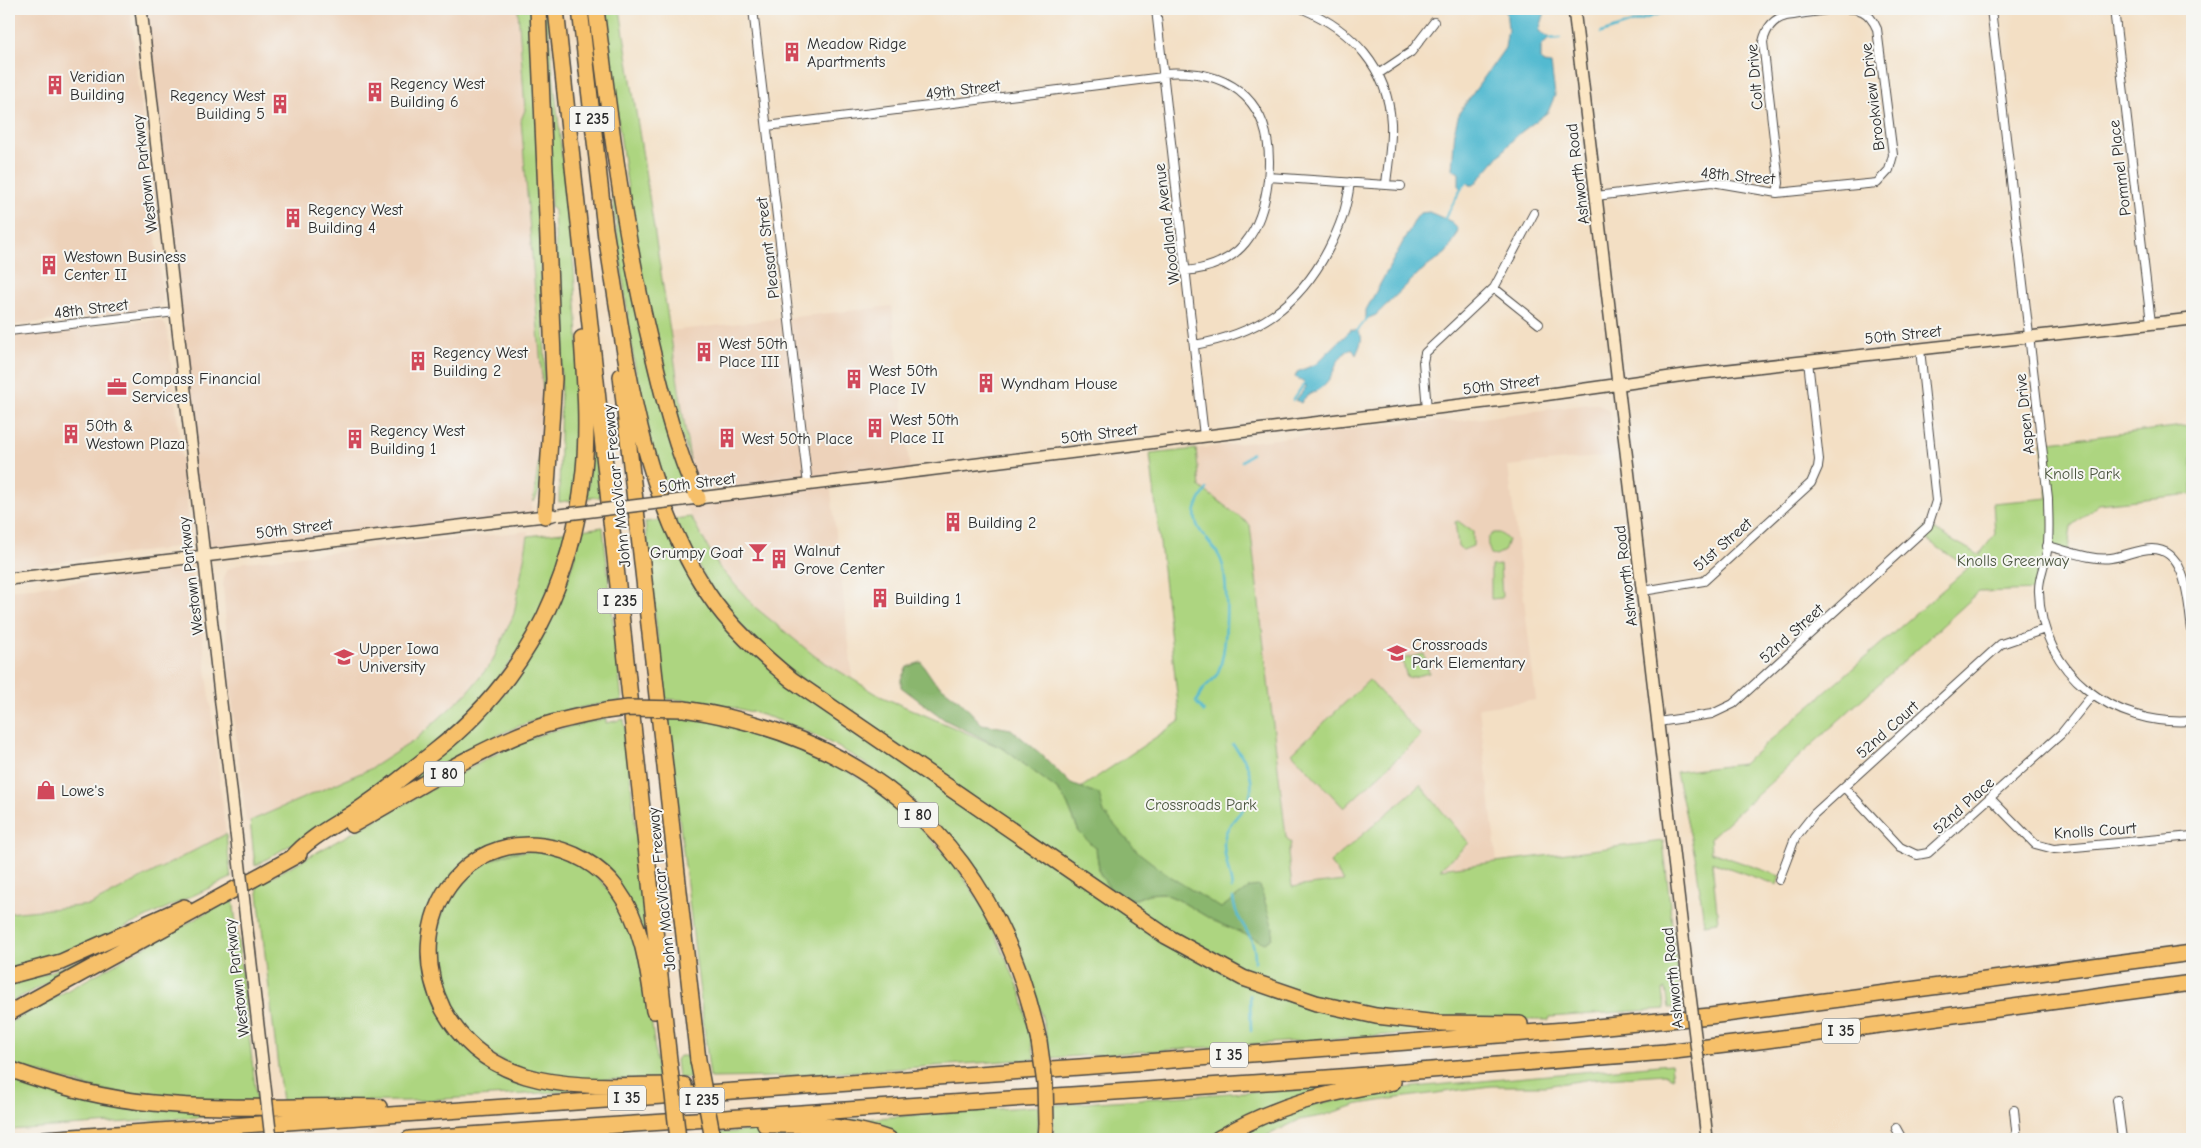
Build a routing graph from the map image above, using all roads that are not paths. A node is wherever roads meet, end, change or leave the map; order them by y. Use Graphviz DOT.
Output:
graph roads {
  1 [pos="141,9"];
  2 [pos="538,9"];
  3 [pos="556,9"];
  4 [pos="580,9"];
  5 [pos="596,9"];
  6 [pos="753,9"];
  7 [pos="1156,9"];
  8 [pos="1303,9"];
  9 [pos="1574,9"];
  10 [pos="1991,9"];
  11 [pos="2114,9"];
  12 [pos="1861,11"];
  13 [pos="1434,22"];
  14 [pos="1378,74"];
  15 [pos="1163,75"];
  16 [pos="767,126"];
  17 [pos="571,142"];
  18 [pos="1268,176"];
  19 [pos="1350,182"];
  20 [pos="1878,183"];
  21 [pos="1386,184"];
  22 [pos="1401,186"];
  23 [pos="1777,193"];
  24 [pos="1596,196"];
  25 [pos="1534,213"];
  26 [pos="605,229"];
  27 [pos="1186,271"];
  28 [pos="1494,288"];
  29 [pos="176,312"];
  30 [pos="2192,319"];
  31 [pos="2151,323"];
  32 [pos="1539,324"];
  33 [pos="9,331"];
  34 [pos="2030,337"];
  35 [pos="1194,345"];
  36 [pos="1920,349"];
  37 [pos="1808,361"];
  38 [pos="1619,384"];
  39 [pos="1427,409"];
  40 [pos="1204,436"];
  41 [pos="808,485"];
  42 [pos="698,498"];
  43 [pos="552,516"];
  44 [pos="2047,546"];
  45 [pos="204,555"];
  46 [pos="9,579"];
  47 [pos="1643,591"];
  48 [pos="2045,629"];
  49 [pos="2192,630"];
  50 [pos="2093,694"];
  51 [pos="2192,721"];
  52 [pos="1658,722"];
  53 [pos="1844,787"];
  54 [pos="1990,798"];
  55 [pos="2192,836"];
  56 [pos="292,858"];
  57 [pos="261,875"];
  58 [pos="1779,880"];
  59 [pos="2192,953"];
  60 [pos="9,976"];
  61 [pos="2192,984"];
  62 [pos="9,1013"];
  63 [pos="1664,1021"];
  64 [pos="669,1060"];
  65 [pos="698,1060"];
  66 [pos="1488,1066"];
  67 [pos="9,1069"];
  68 [pos="793,1086"];
  69 [pos="2117,1100"];
  70 [pos="460,1109"];
  71 [pos="2014,1110"];
  72 [pos="717,1118"];
  73 [pos="678,1120"];
  74 [pos="1896,1128"];
  75 [pos="1045,1132"];
  76 [pos="44,1139"];
  77 [pos="271,1139"];
  78 [pos="410,1139"];
  79 [pos="572,1139"];
  80 [pos="678,1139"];
  81 [pos="705,1139"];
  82 [pos="712,1139"];
  83 [pos="889,1139"];
  84 [pos="1218,1139"];
  85 [pos="1707,1139"];
  86 [pos="1902,1139"];
  87 [pos="2017,1139"];
  88 [pos="2122,1139"];
  1 -- 29 [label="main road, Westown Parkway"];
  2 -- 43 [label="highway"];
  3 -- 17 [label="highway, John MacVicar Freeway / I 235"];
  4 -- 26 [label="highway, John MacVicar Freeway / I 235"];
  5 -- 42 [label="highway"];
  6 -- 16 [label="street, Pleasant Street"];
  7 -- 15 [label="street, Woodland Avenue"];
  8 -- 14 [label="street"];
  9 -- 24 [label="main road, Ashworth Road"];
  10 -- 34 [label="street, Aspen Drive"];
  11 -- 31 [label="street, Pommel Place"];
  12 -- 20 [label="street, Brookview Drive"];
  12 -- 23 [label="street, Colt Drive"];
  13 -- 14 [label="street"];
  14 -- 21 [label="street"];
  15 -- 16 [label="street, 49th Street"];
  15 -- 18 [label="street, 49th Street"];
  15 -- 27 [label="street, Woodland Avenue"];
  16 -- 41 [label="street, Pleasant Street"];
  17 -- 56 [label="highway"];
  17 -- 64 [label="highway, John MacVicar Freeway / I 235"];
  18 -- 19 [label="street"];
  18 -- 27 [label="street, 49th Street"];
  19 -- 21 [label="street"];
  19 -- 35 [label="street"];
  20 -- 23 [label="street, 48th Street"];
  21 -- 22 [label="street"];
  23 -- 24 [label="street, 48th Street"];
  24 -- 38 [label="main road, Ashworth Road"];
  25 -- 28 [label="street"];
  26 -- 63 [label="highway"];
  26 -- 65 [label="highway, John MacVicar Freeway / I 235"];
  27 -- 35 [label="street, Woodland Avenue"];
  28 -- 32 [label="street"];
  28 -- 39 [label="street"];
  29 -- 33 [label="street, 48th Street"];
  29 -- 45 [label="main road, Westown Parkway"];
  30 -- 31 [label="main road, 50th Street"];
  31 -- 34 [label="main road, 50th Street"];
  34 -- 36 [label="main road, 50th Street"];
  34 -- 44 [label="street, Aspen Drive"];
  35 -- 40 [label="street, Woodland Avenue"];
  36 -- 37 [label="main road, 50th Street"];
  36 -- 52 [label="street, 52nd Street"];
  37 -- 38 [label="main road, 50th Street"];
  37 -- 47 [label="street, 51st Street"];
  38 -- 39 [label="main road, 50th Street"];
  38 -- 47 [label="main road, Ashworth Road"];
  39 -- 40 [label="main road, 50th Street"];
  40 -- 41 [label="main road, 50th Street"];
  41 -- 42 [label="main road, 50th Street"];
  42 -- 43 [label="main road, 50th Street, bridge"];
  43 -- 45 [label="main road, 50th Street"];
  44 -- 48 [label="street, Aspen Drive"];
  44 -- 49 [label="street"];
  45 -- 46 [label="main road, 50th Street"];
  45 -- 77 [label="main road, Westown Parkway, bridge"];
  47 -- 52 [label="main road, Ashworth Road"];
  48 -- 50 [label="street, Aspen Drive"];
  48 -- 53 [label="street, 52nd Court"];
  50 -- 51 [label="street, Aspen Drive"];
  50 -- 54 [label="street, 52nd Place"];
  52 -- 85 [label="main road, Ashworth Road, bridge"];
  53 -- 54 [label="street, 52nd Place"];
  53 -- 58 [label="street, 52nd Court"];
  54 -- 55 [label="street, Knolls Court"];
  56 -- 57 [label="highway, I 80"];
  56 -- 75 [label="highway, I 80, bridge"];
  57 -- 60 [label="highway"];
  57 -- 62 [label="highway, I 80"];
  59 -- 63 [label="highway, I 35"];
  61 -- 66 [label="highway, I 35"];
  63 -- 68 [label="highway, I 35"];
  64 -- 68 [label="highway"];
  64 -- 80 [label="highway, John MacVicar Freeway / I 235, bridge"];
  65 -- 81 [label="highway, John MacVicar Freeway / I 235, bridge"];
  65 -- 82 [label="highway, bridge"];
  66 -- 72 [label="highway, I 35"];
  66 -- 84 [label="highway"];
  67 -- 70 [label="highway"];
  68 -- 70 [label="highway, I 35"];
  69 -- 88 [label="street"];
  70 -- 76 [label="highway, I 35"];
  71 -- 87 [label="street"];
  72 -- 73 [label="highway, I 35"];
  72 -- 83 [label="highway"];
  73 -- 78 [label="highway, I 35"];
  73 -- 79 [label="highway"];
  74 -- 86 [label="street"];
}
